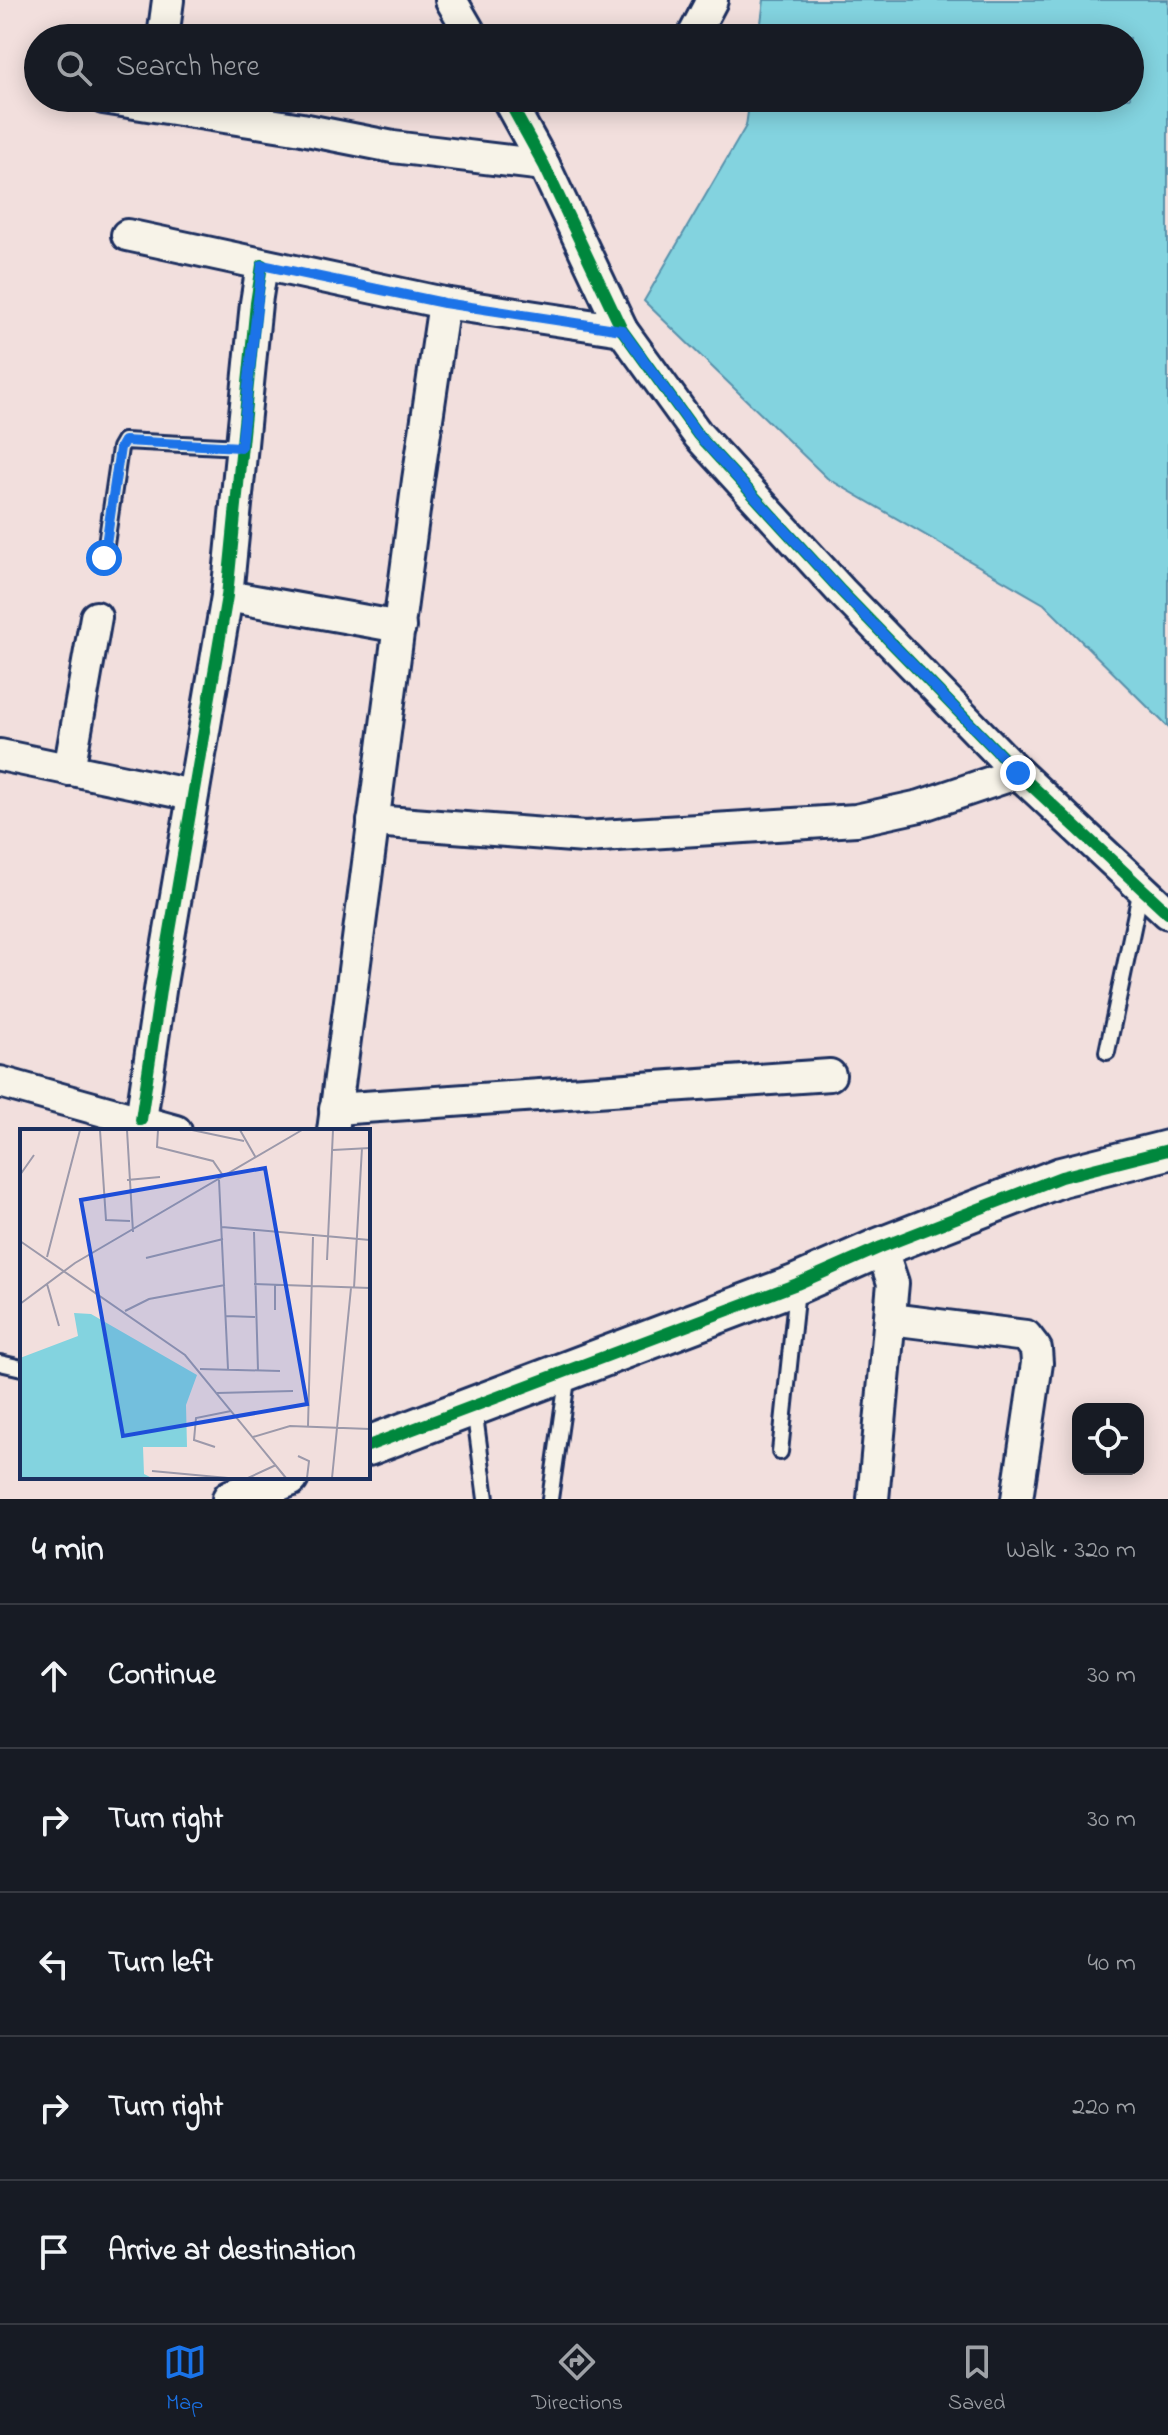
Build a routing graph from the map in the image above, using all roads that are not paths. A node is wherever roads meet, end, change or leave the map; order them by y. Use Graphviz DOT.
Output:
graph roads {
  1 [pos="168,0"];
  2 [pos="451,0"];
  3 [pos="712,0"];
  4 [pos="165,24"];
  5 [pos="465,24"];
  6 [pos="699,24"];
  7 [pos="209,112"];
  8 [pos="515,112"];
  9 [pos="544,165"];
  10 [pos="127,235"];
  11 [pos="262,265"];
  12 [pos="444,303"];
  13 [pos="622,330"];
  14 [pos="241,447"];
  15 [pos="104,558"];
  16 [pos="227,596"];
  17 [pos="96,617"];
  18 [pos="400,627"];
  19 [pos="0,755"];
  20 [pos="69,770"];
  21 [pos="1018,773"];
  22 [pos="192,795"];
  23 [pos="373,821"];
  24 [pos="1141,889"];
  25 [pos="1168,913"];
  26 [pos="1107,1052"];
  27 [pos="830,1075"];
  28 [pos="0,1082"];
  29 [pos="141,1120"];
  30 [pos="334,1120"];
  31 [pos="170,1129"];
  32 [pos="1168,1150"];
  33 [pos="881,1247"];
  34 [pos="797,1284"];
  35 [pos="891,1319"];
  36 [pos="0,1363"];
  37 [pos="20,1368"];
  38 [pos="569,1368"];
  39 [pos="473,1406"];
  40 [pos="370,1445"];
  41 [pos="780,1452"];
  42 [pos="486,1499"];
  43 [pos="550,1499"];
  44 [pos="873,1499"];
  45 [pos="1017,1499"];
  1 -- 4 [label="street"];
  2 -- 5 [label="street"];
  3 -- 6 [label="street"];
  7 -- 9 [label="street"];
  8 -- 9 [label="street"];
  9 -- 13 [label="street"];
  10 -- 11 [label="street"];
  11 -- 12 [label="street"];
  11 -- 14 [label="street"];
  12 -- 13 [label="street"];
  12 -- 18 [label="street"];
  13 -- 21 [label="street"];
  14 -- 15 [label="lane"];
  14 -- 16 [label="street"];
  16 -- 18 [label="street"];
  16 -- 22 [label="street"];
  17 -- 20 [label="street"];
  18 -- 23 [label="street"];
  19 -- 20 [label="street"];
  20 -- 22 [label="street"];
  21 -- 23 [label="street"];
  21 -- 24 [label="street"];
  22 -- 29 [label="street"];
  23 -- 30 [label="street"];
  24 -- 25 [label="street"];
  24 -- 26 [label="lane"];
  27 -- 30 [label="street"];
  28 -- 29 [label="street"];
  29 -- 31 [label="street"];
  32 -- 33 [label="street"];
  33 -- 34 [label="street"];
  33 -- 35 [label="street"];
  34 -- 38 [label="street"];
  34 -- 41 [label="lane"];
  35 -- 44 [label="street"];
  35 -- 45 [label="street"];
  36 -- 37 [label="lane"];
  38 -- 39 [label="street"];
  38 -- 43 [label="lane"];
  39 -- 40 [label="street"];
  39 -- 42 [label="lane"];
}
